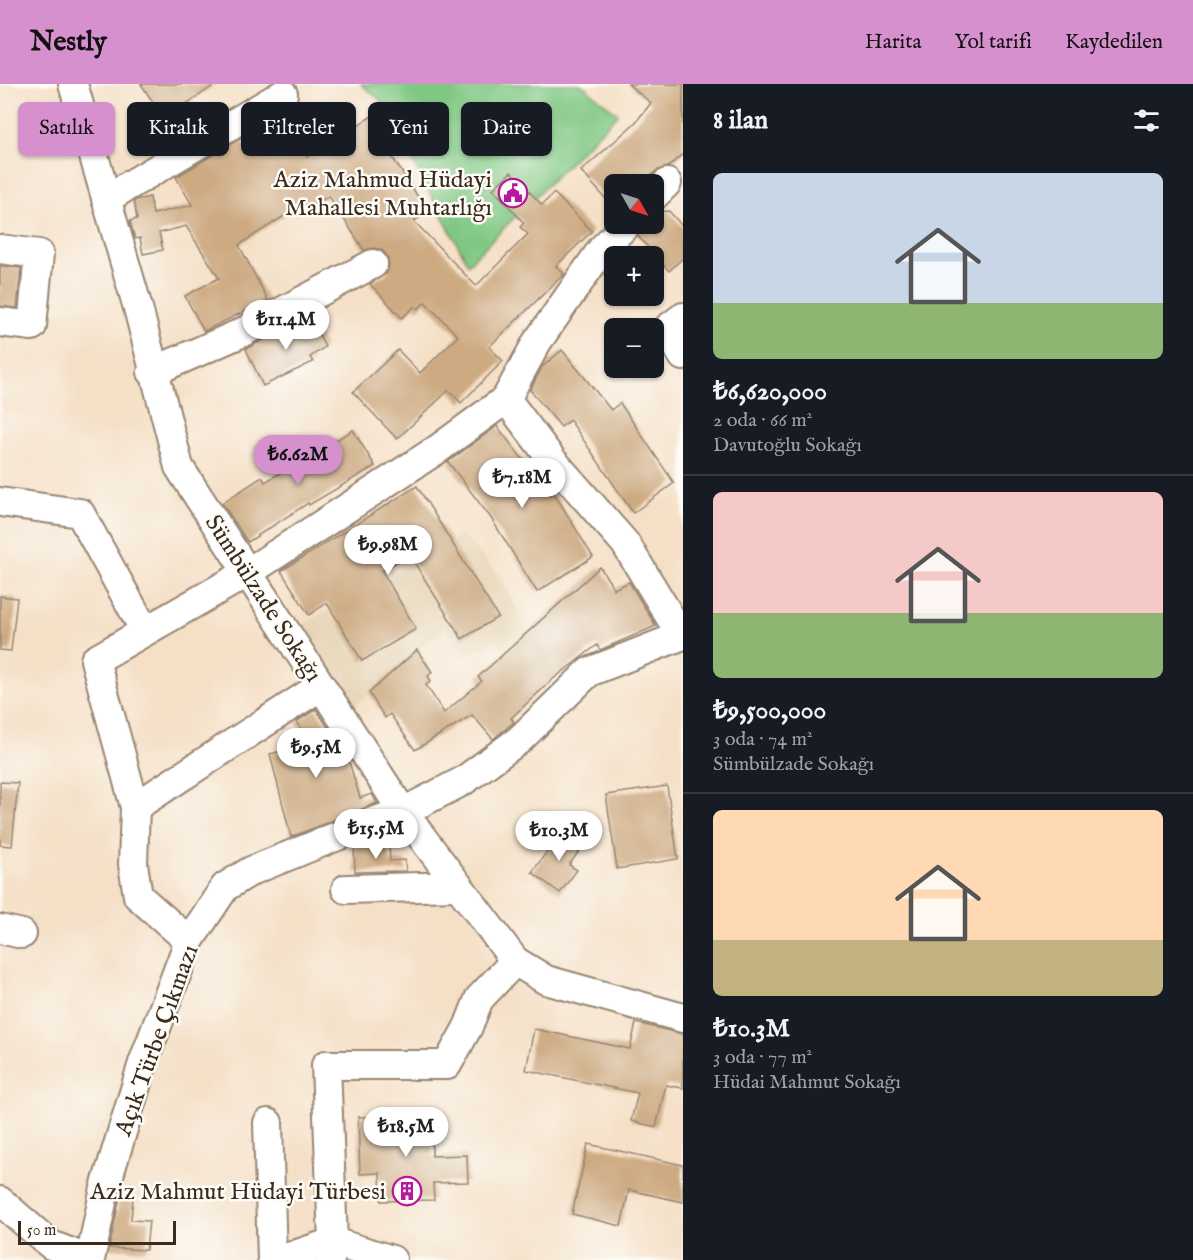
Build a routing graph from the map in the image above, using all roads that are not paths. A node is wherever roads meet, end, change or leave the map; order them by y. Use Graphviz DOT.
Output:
graph roads {
  1 [pos="74,84"];
  2 [pos="283,94"];
  3 [pos="106,199"];
  4 [pos="617,234"];
  5 [pos="0,249"];
  6 [pos="373,264"];
  7 [pos="683,317"];
  8 [pos="0,322"];
  9 [pos="683,356"];
  10 [pos="153,372"];
  11 [pos="506,399"];
  12 [pos="0,502"];
  13 [pos="247,573"];
  14 [pos="145,631"];
  15 [pos="682,635"];
  16 [pos="321,686"];
  17 [pos="135,807"];
  18 [pos="403,812"];
  19 [pos="458,886"];
  20 [pos="346,889"];
  21 [pos="189,940"];
  22 [pos="515,961"];
  23 [pos="683,1018"];
  24 [pos="268,1123"];
  25 [pos="0,1201"];
  26 [pos="332,1251"];
  27 [pos="90,1260"];
  28 [pos="272,1260"];
  29 [pos="280,1260"];
  30 [pos="392,1260"];
  1 -- 3 [label="street, Sümbülzade Sokağı"];
  2 -- 3 [label="street"];
  3 -- 10 [label="street, Sümbülzade Sokağı"];
  4 -- 11 [label="street"];
  5 -- 8 [label="street"];
  6 -- 10 [label="street"];
  7 -- 9 [label="street"];
  10 -- 13 [label="street, Sümbülzade Sokağı"];
  11 -- 13 [label="street"];
  11 -- 15 [label="street"];
  12 -- 14 [label="street"];
  13 -- 14 [label="street"];
  13 -- 16 [label="street, Sümbülzade Sokağı"];
  14 -- 17 [label="street"];
  15 -- 18 [label="street, Açık Türbe Çıkmazı"];
  16 -- 17 [label="street"];
  16 -- 18 [label="street, Sümbülzade Sokağı"];
  17 -- 21 [label="street"];
  18 -- 19 [label="street, Sümbülzade Sokağı"];
  18 -- 21 [label="street, Açık Türbe Çıkmazı"];
  19 -- 20 [label="street"];
  19 -- 22 [label="street, Sümbülzade Sokağı"];
  21 -- 27 [label="street, Açık Türbe Çıkmazı"];
  22 -- 23 [label="street"];
  22 -- 26 [label="street"];
  24 -- 28 [label="street"];
  25 -- 27 [label="street"];
  26 -- 29 [label="street"];
  26 -- 30 [label="street"];
}
